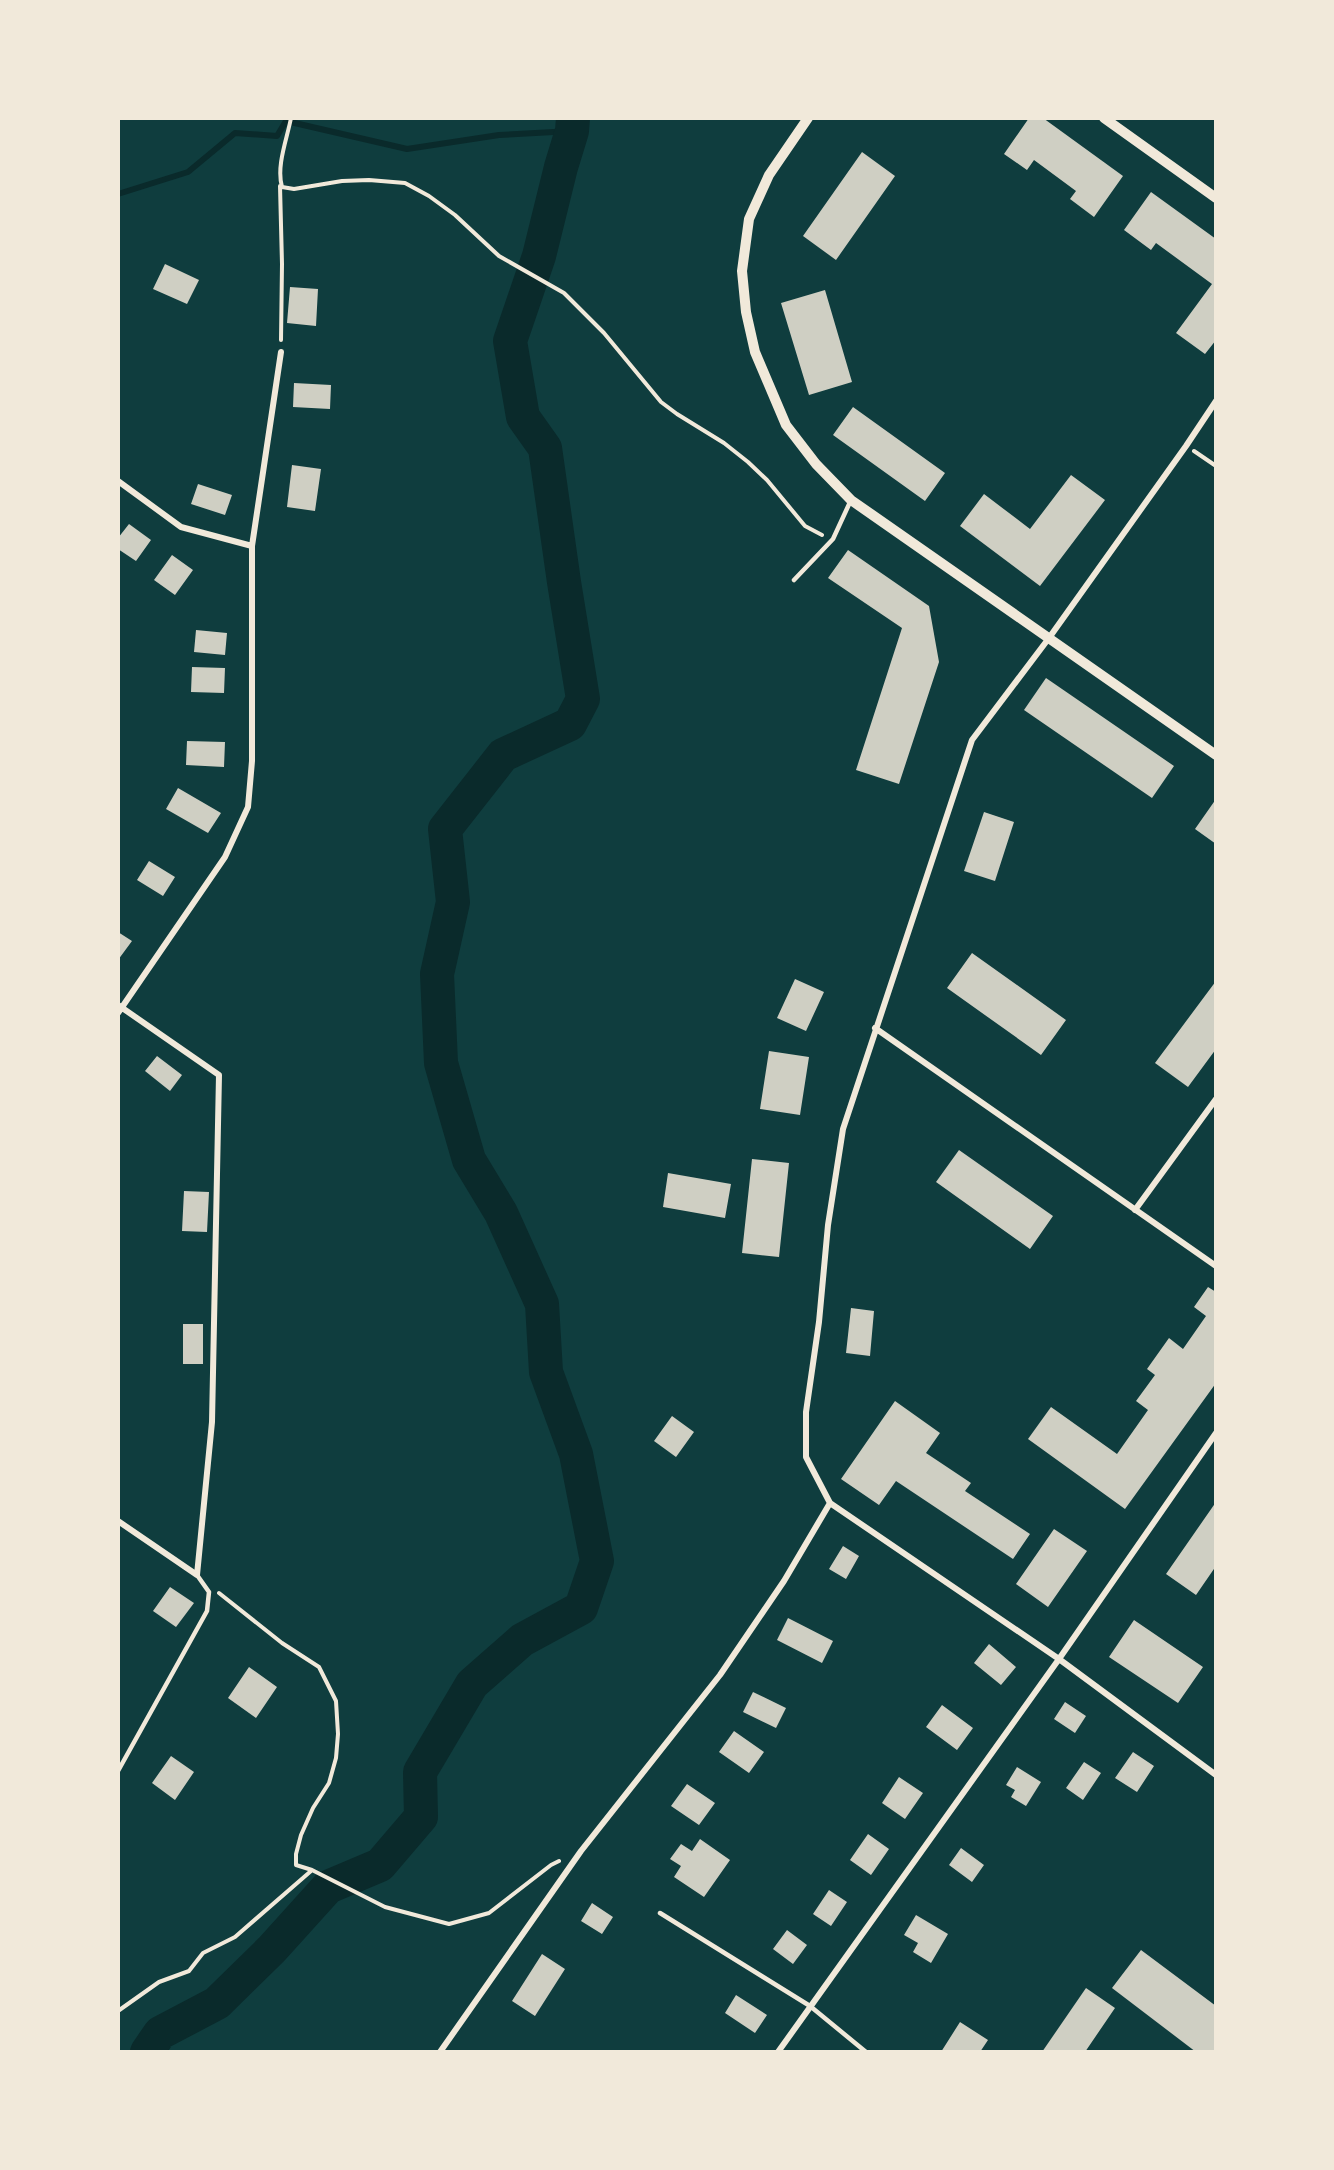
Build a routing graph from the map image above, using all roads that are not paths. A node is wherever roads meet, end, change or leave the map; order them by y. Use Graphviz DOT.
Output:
graph roads {
  1 [pos="808,118"];
  2 [pos="1104,118"];
  3 [pos="1215,198"];
  4 [pos="281,352"];
  5 [pos="1215,401"];
  6 [pos="118,481"];
  7 [pos="851,500"];
  8 [pos="252,546"];
  9 [pos="794,580"];
  10 [pos="1049,638"];
  11 [pos="1215,754"];
  12 [pos="120,1009"];
  13 [pos="875,1028"];
  14 [pos="1215,1099"];
  15 [pos="1135,1210"];
  16 [pos="1215,1266"];
  17 [pos="1215,1433"];
  18 [pos="830,1503"];
  19 [pos="118,1521"];
  20 [pos="197,1575"];
  21 [pos="1059,1659"];
  22 [pos="118,1771"];
  23 [pos="1215,1775"];
  24 [pos="660,1914"];
  25 [pos="810,2006"];
  26 [pos="440,2052"];
  27 [pos="778,2052"];
  28 [pos="866,2052"];
  1 -- 7 [label="street"];
  2 -- 3 [label="street"];
  4 -- 8 [label="street"];
  5 -- 10 [label="street"];
  6 -- 8 [label="street"];
  7 -- 9 [label="lane"];
  7 -- 10 [label="street"];
  8 -- 12 [label="street"];
  10 -- 11 [label="street"];
  10 -- 13 [label="street"];
  12 -- 20 [label="street"];
  13 -- 15 [label="street"];
  13 -- 18 [label="street"];
  14 -- 15 [label="street"];
  15 -- 16 [label="street"];
  17 -- 21 [label="street"];
  18 -- 21 [label="street"];
  18 -- 26 [label="street"];
  19 -- 20 [label="street"];
  20 -- 22 [label="lane"];
  21 -- 23 [label="street"];
  21 -- 25 [label="street"];
  24 -- 25 [label="lane"];
  25 -- 27 [label="street"];
  25 -- 28 [label="lane"];
}
